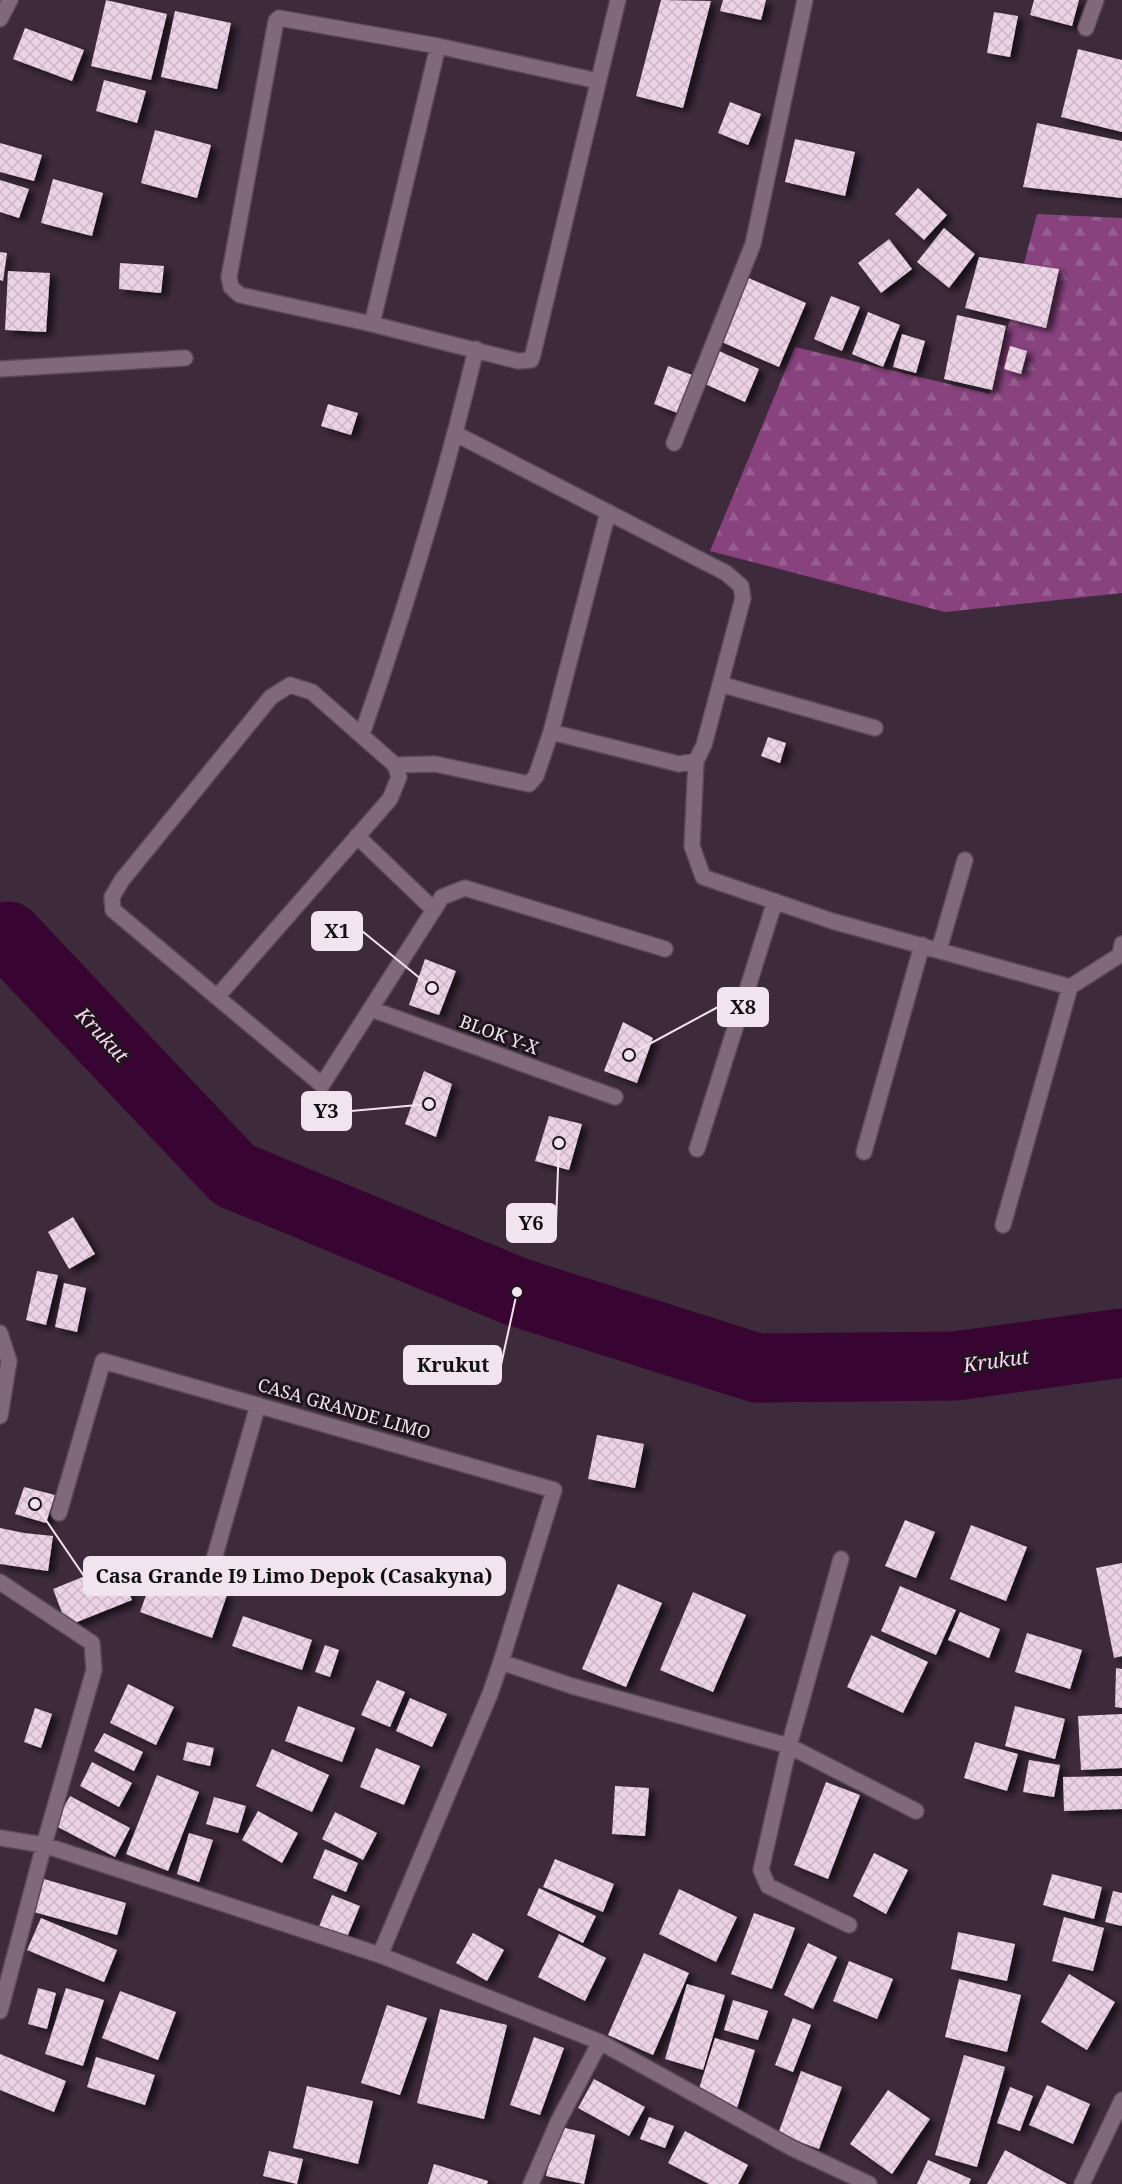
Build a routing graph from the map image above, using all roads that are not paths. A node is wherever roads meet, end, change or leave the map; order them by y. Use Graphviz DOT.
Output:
graph roads {
  1 [pos="10,0"];
  2 [pos="618,0"];
  3 [pos="805,0"];
  4 [pos="1096,0"];
  5 [pos="0,20"];
  6 [pos="1086,28"];
  7 [pos="438,46"];
  8 [pos="598,81"];
  9 [pos="372,324"];
  10 [pos="476,350"];
  11 [pos="185,358"];
  12 [pos="0,369"];
  13 [pos="456,434"];
  14 [pos="674,442"];
  15 [pos="608,512"];
  16 [pos="720,684"];
  17 [pos="875,728"];
  18 [pos="551,732"];
  19 [pos="362,734"];
  20 [pos="696,761"];
  21 [pos="395,765"];
  22 [pos="357,836"];
  23 [pos="965,861"];
  24 [pos="775,901"];
  25 [pos="434,910"];
  26 [pos="1122,944"];
  27 [pos="922,945"];
  28 [pos="665,949"];
  29 [pos="939,950"];
  30 [pos="1070,987"];
  31 [pos="216,997"];
  32 [pos="370,1009"];
  33 [pos="615,1097"];
  34 [pos="697,1149"];
  35 [pos="864,1152"];
  36 [pos="1003,1225"];
  37 [pos="0,1333"];
  38 [pos="258,1405"];
  39 [pos="0,1416"];
  40 [pos="59,1513"];
  41 [pos="214,1559"];
  42 [pos="841,1559"];
  43 [pos="0,1582"];
  44 [pos="501,1662"];
  45 [pos="789,1746"];
  46 [pos="916,1811"];
  47 [pos="0,1838"];
  48 [pos="44,1845"];
  49 [pos="849,1925"];
  50 [pos="380,1955"];
  51 [pos="0,2011"];
  52 [pos="600,2042"];
  53 [pos="1122,2100"];
  54 [pos="531,2184"];
  55 [pos="869,2184"];
  56 [pos="1082,2184"];
  1 -- 5 [label="street"];
  2 -- 8 [label="street"];
  3 -- 14 [label="street"];
  4 -- 6 [label="street"];
  7 -- 8 [label="street"];
  7 -- 9 [label="street"];
  7 -- 9 [label="street"];
  8 -- 10 [label="street"];
  9 -- 10 [label="street"];
  10 -- 13 [label="street"];
  11 -- 12 [label="street"];
  13 -- 15 [label="street"];
  13 -- 19 [label="street"];
  15 -- 16 [label="street"];
  15 -- 18 [label="street"];
  16 -- 17 [label="street"];
  16 -- 20 [label="street"];
  18 -- 20 [label="street"];
  18 -- 21 [label="street"];
  19 -- 21 [label="street"];
  19 -- 31 [label="street"];
  20 -- 24 [label="street"];
  21 -- 22 [label="street"];
  22 -- 25 [label="street"];
  22 -- 31 [label="street"];
  23 -- 29 [label="street"];
  24 -- 27 [label="street"];
  24 -- 34 [label="street"];
  25 -- 28 [label="street"];
  25 -- 32 [label="street"];
  26 -- 30 [label="street"];
  27 -- 29 [label="street"];
  27 -- 35 [label="street"];
  29 -- 30 [label="street"];
  30 -- 36 [label="street"];
  31 -- 32 [label="street"];
  32 -- 33 [label="street, BLOK Y-X"];
  37 -- 39 [label="street"];
  38 -- 40 [label="street, CASA GRANDE LIMO"];
  38 -- 41 [label="street"];
  38 -- 44 [label="street, CASA GRANDE LIMO"];
  42 -- 45 [label="street"];
  43 -- 48 [label="street"];
  44 -- 45 [label="street"];
  44 -- 50 [label="street"];
  45 -- 46 [label="street"];
  45 -- 49 [label="street"];
  47 -- 48 [label="street"];
  48 -- 50 [label="street"];
  48 -- 51 [label="street"];
  50 -- 52 [label="street"];
  52 -- 54 [label="street"];
  52 -- 55 [label="street"];
  53 -- 56 [label="street"];
}
